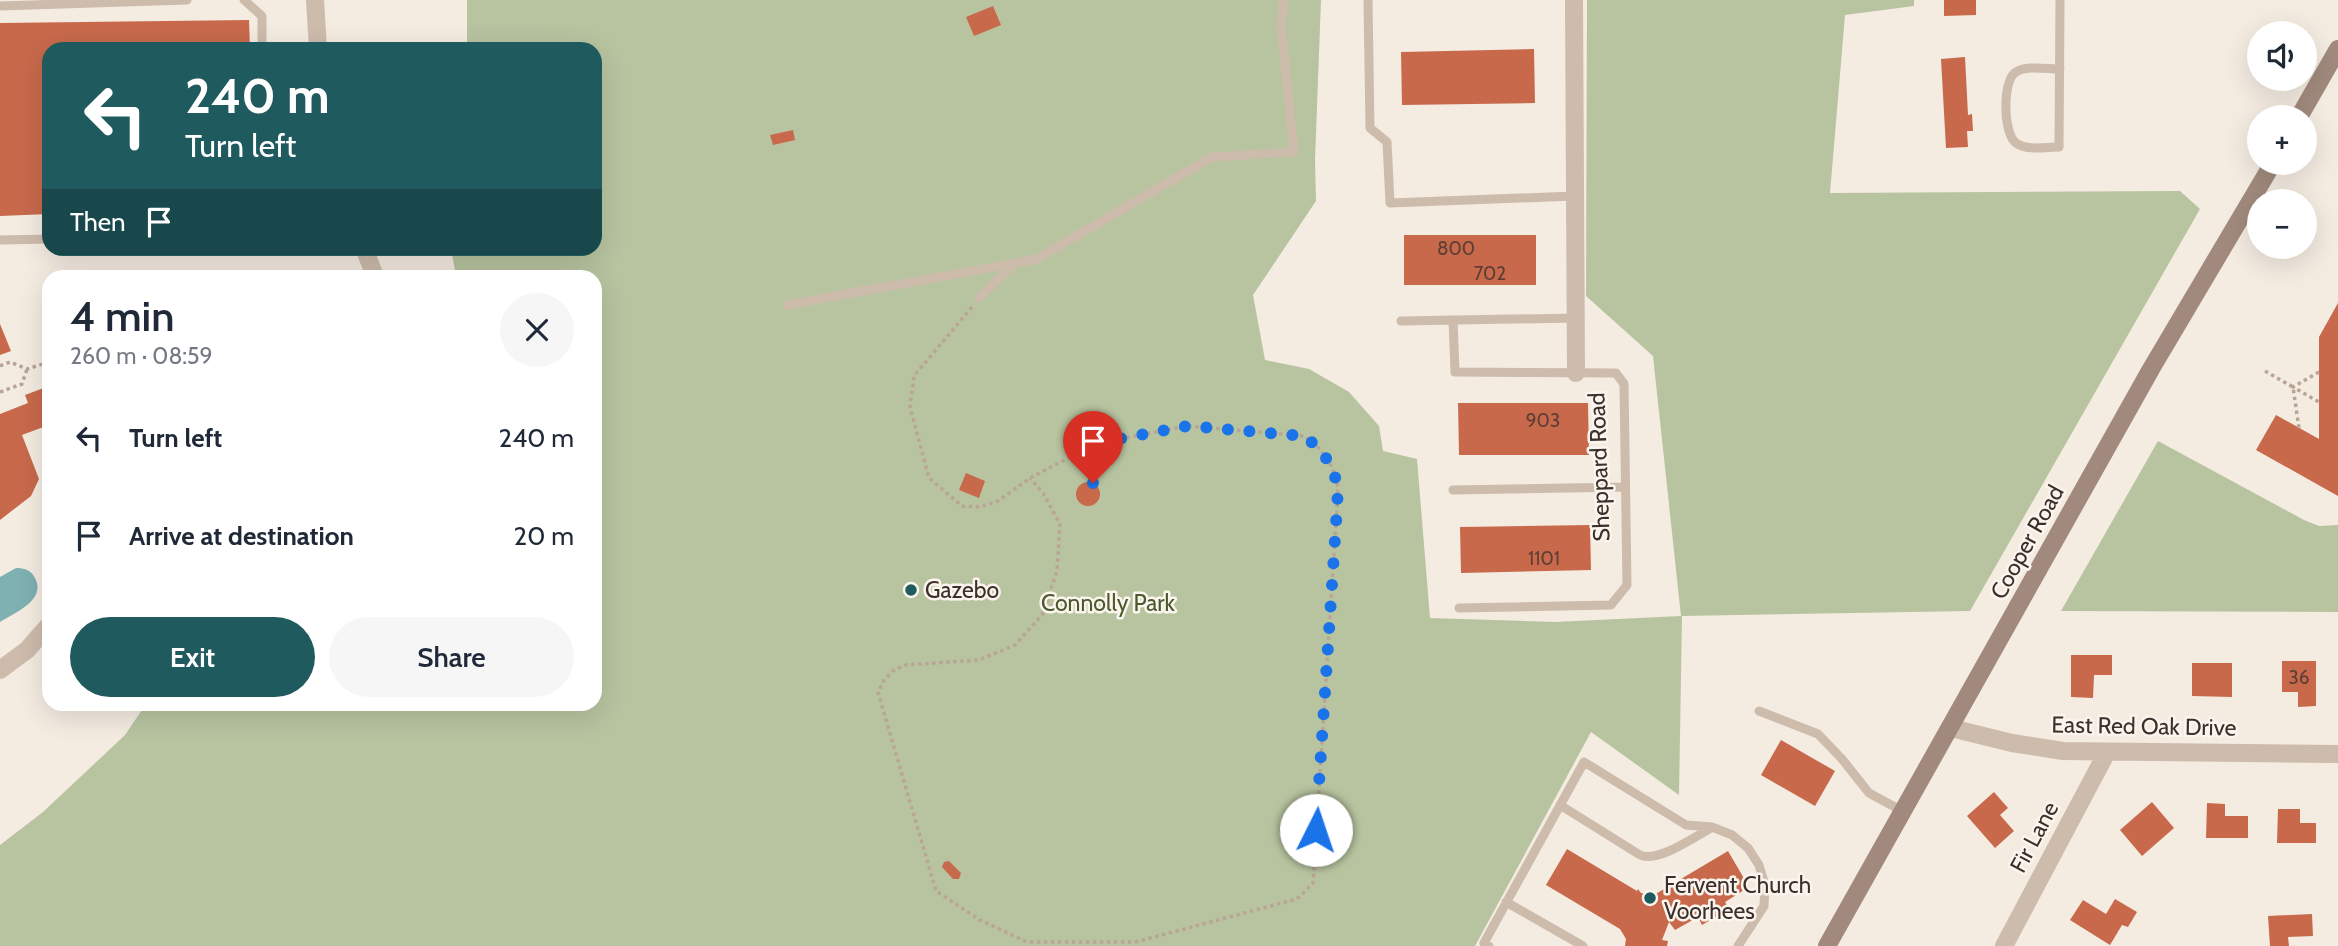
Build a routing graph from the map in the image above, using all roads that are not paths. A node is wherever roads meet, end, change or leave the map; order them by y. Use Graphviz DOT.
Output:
graph roads {
  1 [pos="187,0"];
  2 [pos="244,0"];
  3 [pos="315,0"];
  4 [pos="1284,0"];
  5 [pos="1368,0"];
  6 [pos="1574,0"];
  7 [pos="2060,0"];
  8 [pos="0,6"];
  9 [pos="262,42"];
  10 [pos="318,42"];
  11 [pos="2338,49"];
  12 [pos="2060,69"];
  13 [pos="2306,105"];
  14 [pos="2266,175"];
  15 [pos="1575,196"];
  16 [pos="42,239"];
  17 [pos="0,240"];
  18 [pos="1014,264"];
  19 [pos="979,298"];
  20 [pos="787,305"];
  21 [pos="1576,318"];
  22 [pos="1453,320"];
  23 [pos="1401,321"];
  24 [pos="1576,373"];
  25 [pos="1625,487"];
  26 [pos="1453,490"];
  27 [pos="1459,608"];
  28 [pos="42,633"];
  29 [pos="0,670"];
  30 [pos="1759,711"];
  31 [pos="1951,728"];
  32 [pos="2107,752"];
  33 [pos="2338,754"];
  34 [pos="1560,805"];
  35 [pos="1904,812"];
  36 [pos="1712,827"];
  37 [pos="1506,902"];
  38 [pos="1489,946"];
  39 [pos="1583,946"];
  40 [pos="1738,946"];
  41 [pos="1827,946"];
  42 [pos="2004,946"];
  1 -- 8 [label="lane"];
  2 -- 9 [label="lane"];
  3 -- 10 [label="street"];
  4 -- 18 [label="lane"];
  5 -- 15 [label="lane"];
  6 -- 15 [label="street, Sheppard Road"];
  7 -- 12 [label="lane"];
  11 -- 13 [label="street"];
  12 -- 12 [label="lane"];
  14 -- 31 [label="street, Cooper Road"];
  15 -- 21 [label="street, Sheppard Road"];
  16 -- 17 [label="lane"];
  18 -- 19 [label="lane"];
  18 -- 20 [label="lane"];
  21 -- 22 [label="lane"];
  21 -- 24 [label="street, Sheppard Road"];
  22 -- 23 [label="lane"];
  22 -- 24 [label="lane"];
  24 -- 25 [label="lane, Sheppard Road"];
  25 -- 26 [label="lane"];
  25 -- 27 [label="lane, Sheppard Road"];
  28 -- 29 [label="street"];
  30 -- 35 [label="lane"];
  31 -- 32 [label="street, East Red Oak Drive"];
  31 -- 35 [label="street, Cooper Road"];
  32 -- 33 [label="street, East Red Oak Drive"];
  32 -- 42 [label="street, Fir Lane"];
  34 -- 36 [label="lane"];
  34 -- 36 [label="lane"];
  34 -- 37 [label="lane"];
  35 -- 41 [label="street, Cooper Road"];
  36 -- 40 [label="lane"];
  37 -- 38 [label="lane"];
  37 -- 39 [label="lane"];
}
